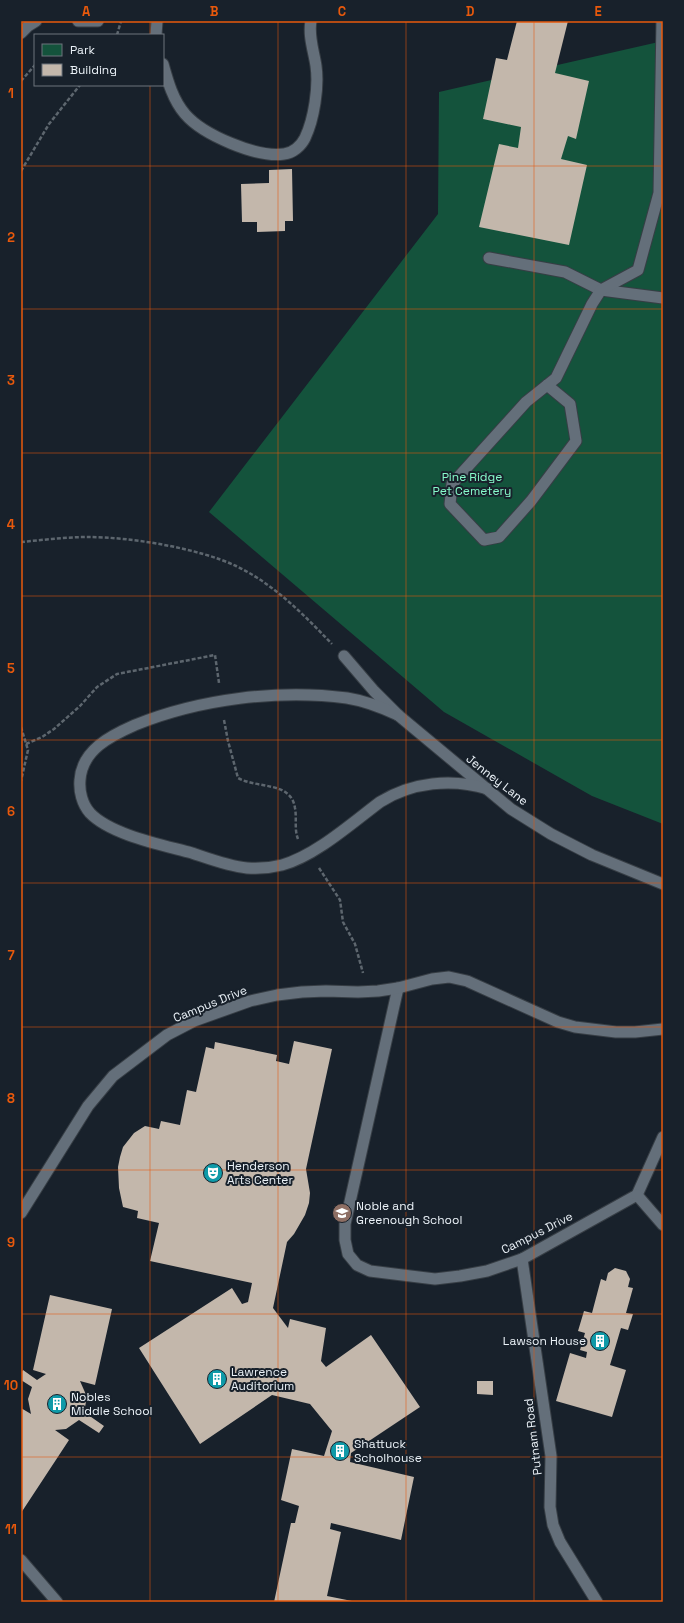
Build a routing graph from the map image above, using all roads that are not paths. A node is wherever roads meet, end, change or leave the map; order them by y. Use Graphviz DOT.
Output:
graph roads {
  1 [pos="36,21"];
  2 [pos="78,21"];
  3 [pos="98,21"];
  4 [pos="157,21"];
  5 [pos="311,21"];
  6 [pos="662,21"];
  7 [pos="21,33"];
  8 [pos="156,34"];
  9 [pos="164,67"];
  10 [pos="489,258"];
  11 [pos="601,290"];
  12 [pos="663,298"];
  13 [pos="548,385"];
  14 [pos="344,656"];
  15 [pos="398,715"];
  16 [pos="488,789"];
  17 [pos="663,884"];
  18 [pos="398,988"];
  19 [pos="663,1029"];
  20 [pos="663,1137"];
  21 [pos="637,1195"];
  22 [pos="21,1213"];
  23 [pos="663,1225"];
  24 [pos="522,1259"];
  25 [pos="21,1560"];
  26 [pos="57,1602"];
  27 [pos="597,1602"];
  1 -- 7 [label="lane"];
  2 -- 3 [label="lane"];
  4 -- 8 [label="lane"];
  5 -- 9 [label="lane"];
  6 -- 11 [label="lane"];
  10 -- 11 [label="lane"];
  11 -- 12 [label="lane"];
  11 -- 13 [label="lane"];
  13 -- 13 [label="lane"];
  14 -- 15 [label="lane, Jenney Lane"];
  15 -- 16 [label="lane, Jenney Lane"];
  15 -- 16 [label="lane"];
  16 -- 17 [label="lane, Jenney Lane"];
  18 -- 19 [label="lane, Campus Drive"];
  18 -- 22 [label="lane, Campus Drive"];
  18 -- 24 [label="lane, Campus Drive"];
  20 -- 21 [label="lane"];
  21 -- 23 [label="lane"];
  21 -- 24 [label="lane, Campus Drive"];
  24 -- 27 [label="lane, Putnam Road"];
  25 -- 26 [label="lane"];
}
